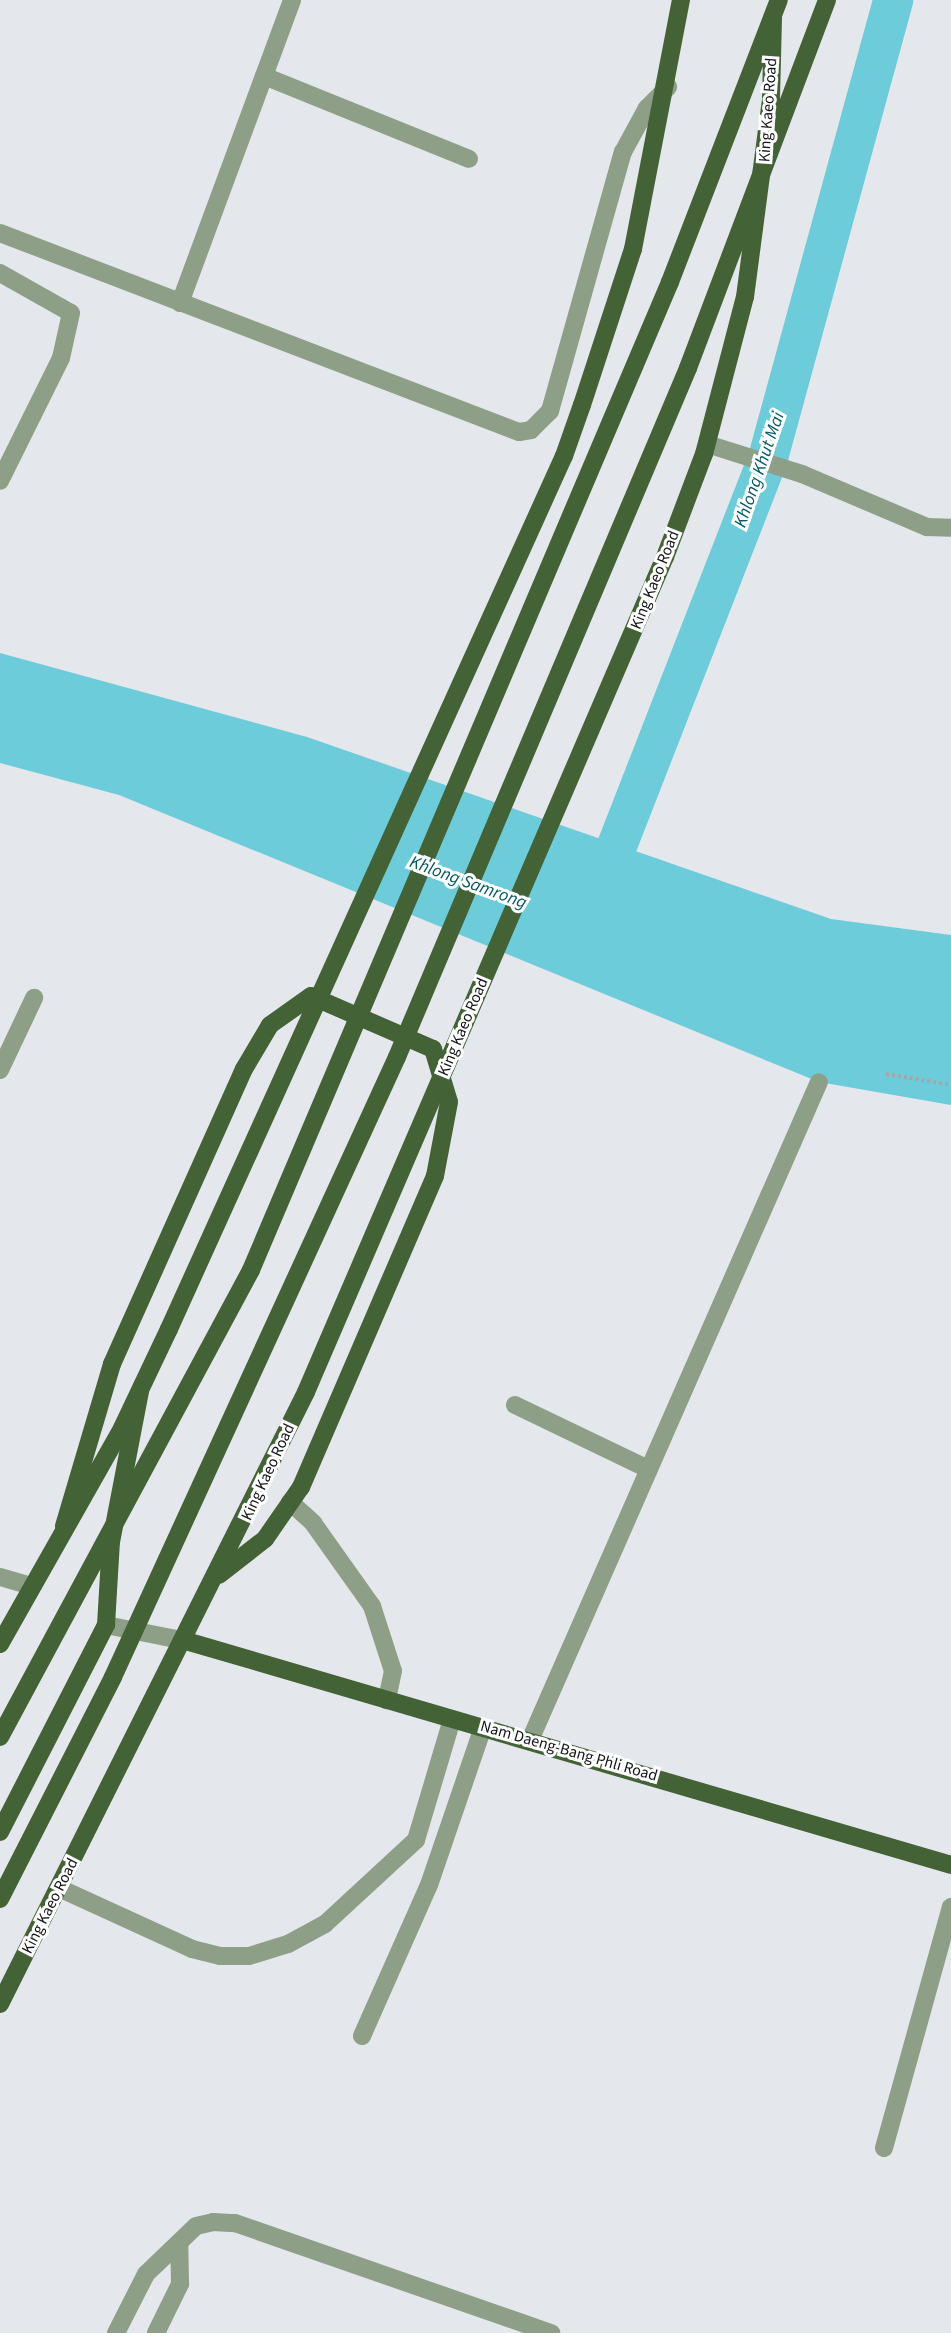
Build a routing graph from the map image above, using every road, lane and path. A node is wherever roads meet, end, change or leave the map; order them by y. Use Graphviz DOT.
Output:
graph roads {
  1 [pos="292,0"];
  2 [pos="681,0"];
  3 [pos="774,0"];
  4 [pos="779,0"];
  5 [pos="827,0"];
  6 [pos="264,76"];
  7 [pos="668,87"];
  8 [pos="470,159"];
  9 [pos="0,233"];
  10 [pos="0,273"];
  11 [pos="180,303"];
  12 [pos="706,449"];
  13 [pos="0,481"];
  14 [pos="951,528"];
  15 [pos="34,998"];
  16 [pos="0,1070"];
  17 [pos="886,1074"];
  18 [pos="819,1082"];
  19 [pos="951,1085"];
  20 [pos="140,1392"];
  21 [pos="515,1405"];
  22 [pos="648,1469"];
  23 [pos="290,1502"];
  24 [pos="64,1526"];
  25 [pos="219,1575"];
  26 [pos="0,1577"];
  27 [pos="32,1586"];
  28 [pos="106,1625"];
  29 [pos="186,1641"];
  30 [pos="0,1644"];
  31 [pos="387,1700"];
  32 [pos="452,1719"];
  33 [pos="483,1727"];
  34 [pos="0,1737"];
  35 [pos="531,1738"];
  36 [pos="0,1832"];
  37 [pos="951,1865"];
  38 [pos="59,1888"];
  39 [pos="0,1899"];
  40 [pos="951,1907"];
  41 [pos="0,2004"];
  42 [pos="362,2036"];
  43 [pos="884,2148"];
  44 [pos="179,2245"];
  45 [pos="116,2333"];
  46 [pos="156,2333"];
  47 [pos="551,2333"];
  1 -- 6 [label="street"];
  2 -- 7 [label="main road"];
  3 -- 12 [label="main road, King Kaeo Road"];
  4 -- 34 [label="main road, bridge"];
  5 -- 39 [label="main road, bridge"];
  6 -- 8 [label="street"];
  6 -- 11 [label="street"];
  7 -- 11 [label="street"];
  7 -- 20 [label="main road, bridge"];
  9 -- 11 [label="street"];
  10 -- 13 [label="street"];
  12 -- 14 [label="street"];
  12 -- 25 [label="main road, King Kaeo Road, bridge"];
  15 -- 16 [label="street"];
  17 -- 19 [label="path"];
  18 -- 22 [label="street"];
  20 -- 24 [label="main road"];
  20 -- 28 [label="main road"];
  21 -- 22 [label="street"];
  22 -- 35 [label="street"];
  23 -- 24 [label="main road"];
  23 -- 25 [label="main road"];
  23 -- 31 [label="street"];
  24 -- 27 [label="main road"];
  25 -- 29 [label="main road, King Kaeo Road"];
  26 -- 27 [label="street"];
  27 -- 30 [label="main road"];
  28 -- 29 [label="street"];
  28 -- 36 [label="main road"];
  29 -- 31 [label="main road, Nam Daeng-Bang Phli Road"];
  29 -- 38 [label="main road, King Kaeo Road"];
  31 -- 32 [label="main road, Nam Daeng-Bang Phli Road"];
  32 -- 33 [label="main road, Nam Daeng-Bang Phli Road"];
  32 -- 38 [label="street"];
  33 -- 35 [label="main road, Nam Daeng-Bang Phli Road"];
  33 -- 42 [label="street"];
  35 -- 37 [label="main road, Nam Daeng-Bang Phli Road"];
  38 -- 41 [label="main road, King Kaeo Road"];
  40 -- 43 [label="street"];
  44 -- 45 [label="street"];
  44 -- 46 [label="street"];
  44 -- 47 [label="street"];
}
